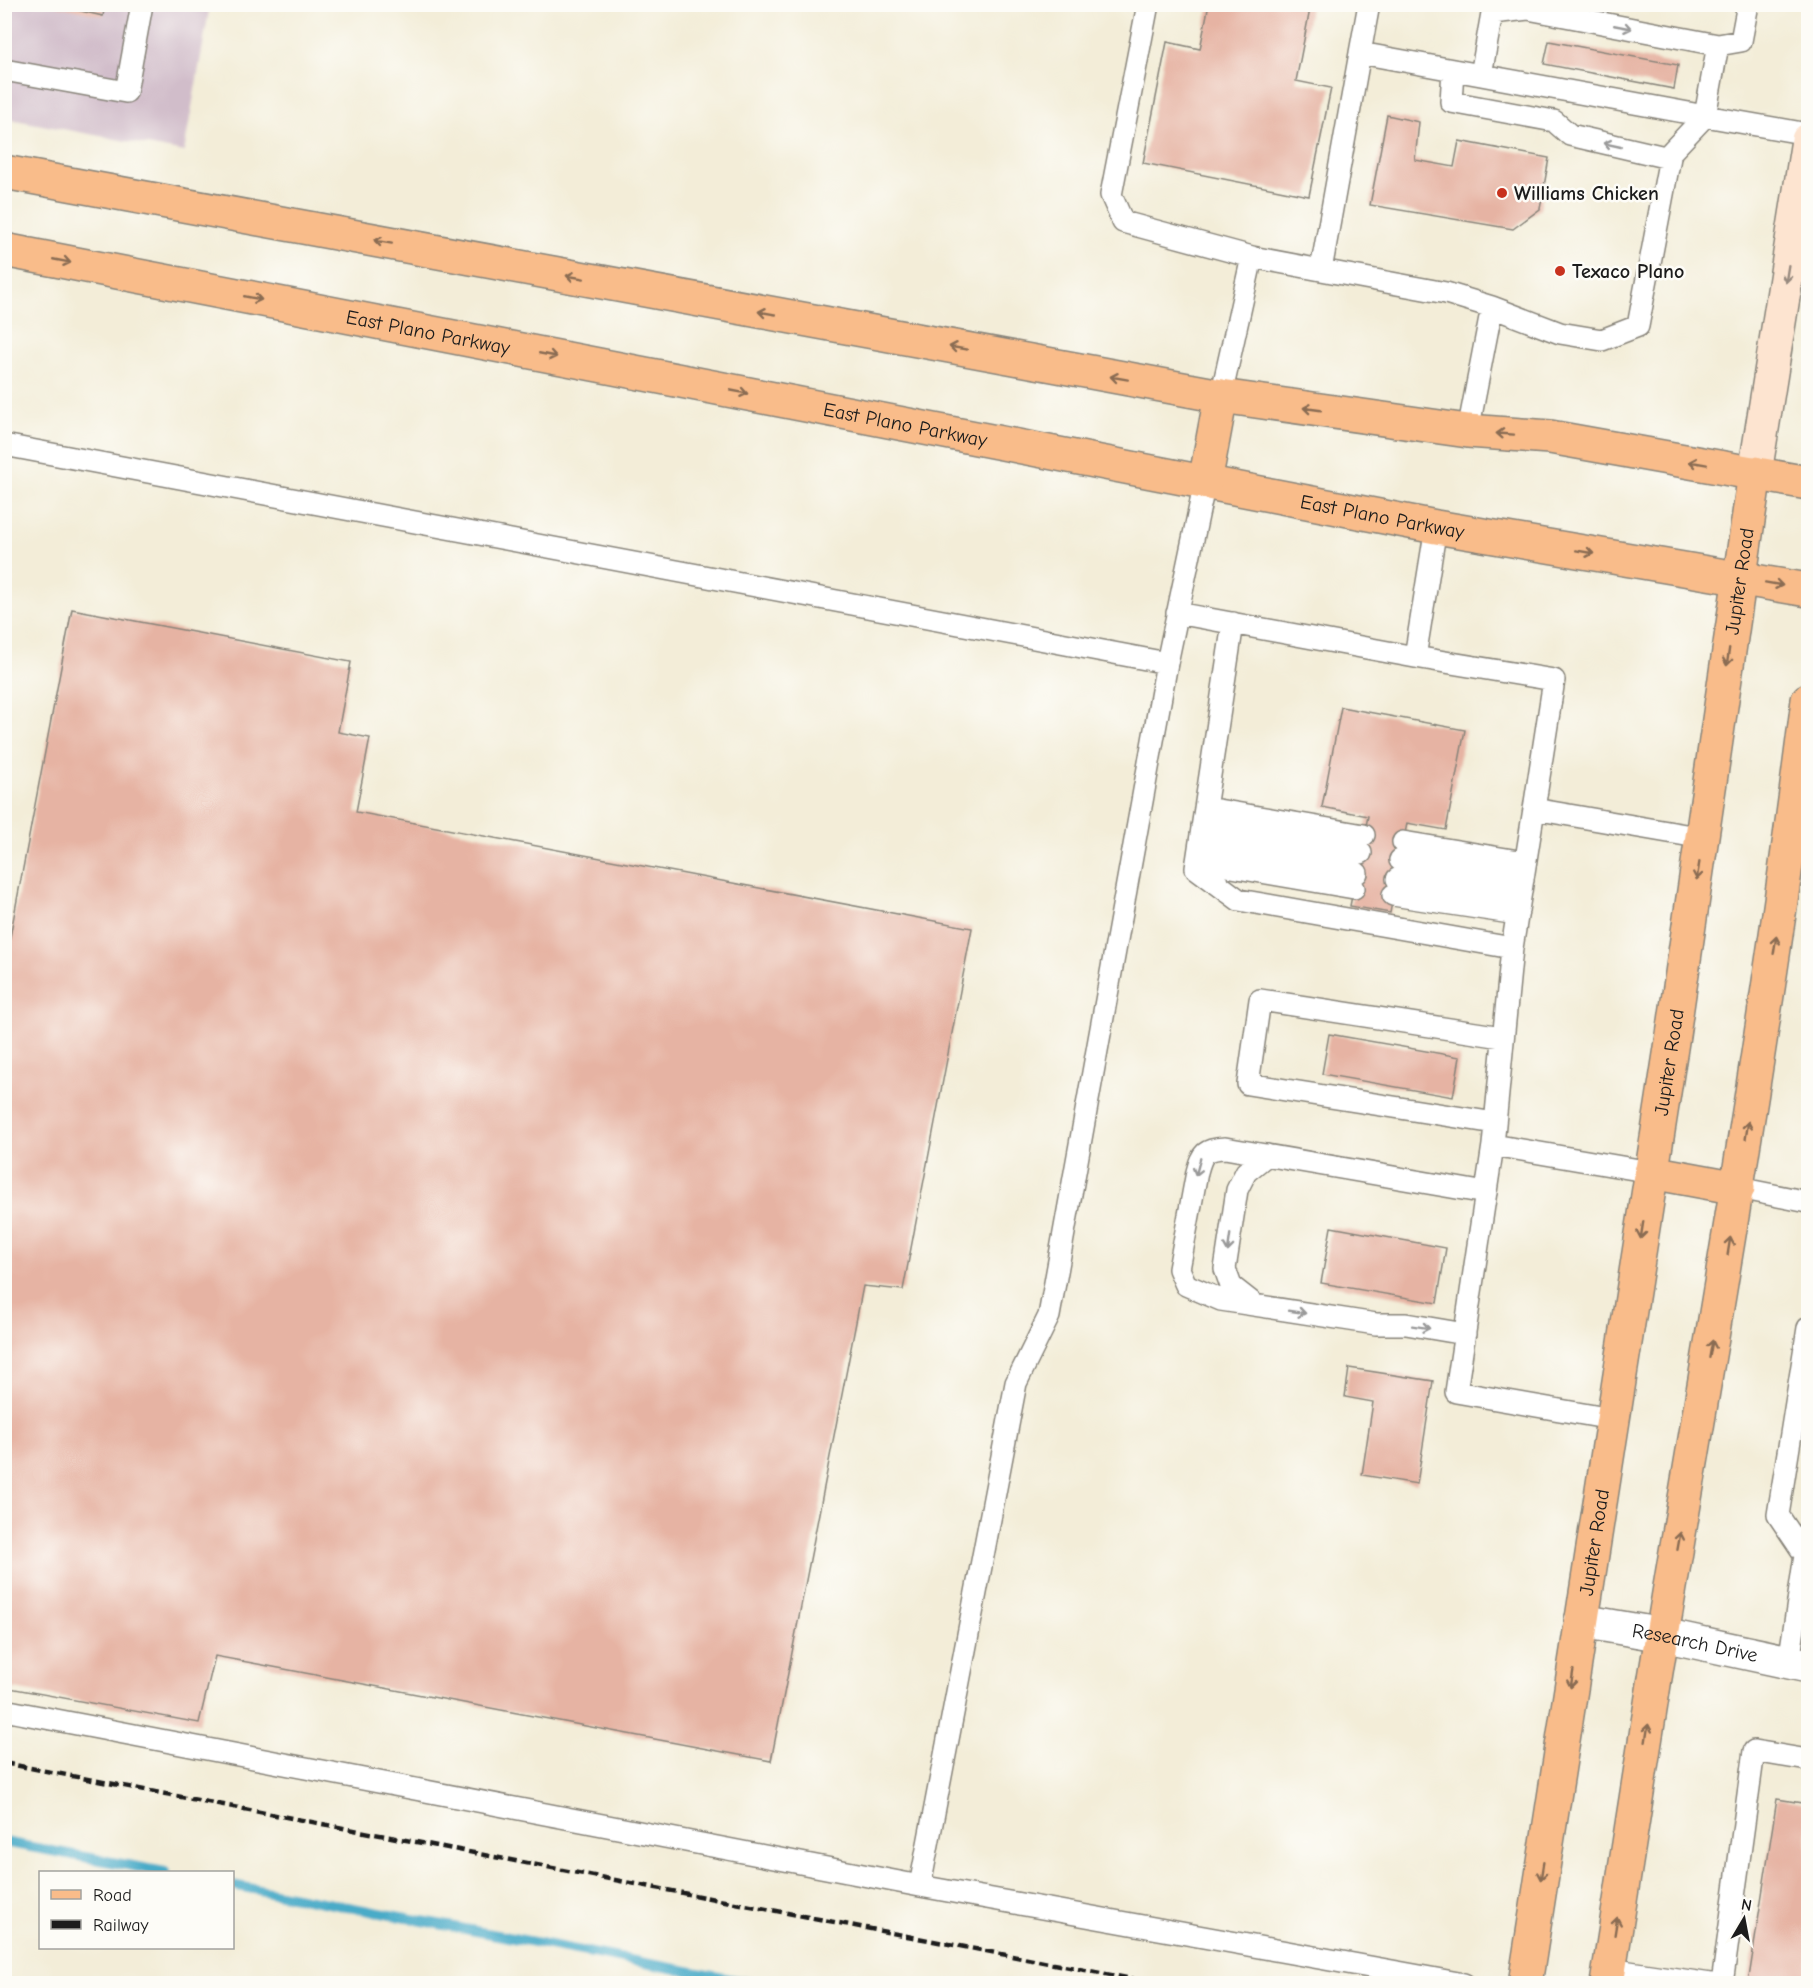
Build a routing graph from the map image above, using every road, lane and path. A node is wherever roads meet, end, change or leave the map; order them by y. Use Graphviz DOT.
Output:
graph roads {
  1 [pos="142,4"];
  2 [pos="1148,4"];
  3 [pos="1369,4"];
  4 [pos="1748,4"];
  5 [pos="1529,7"];
  6 [pos="1718,45"];
  7 [pos="1360,52"];
  8 [pos="4,70"];
  9 [pos="1453,70"];
  10 [pos="1481,75"];
  11 [pos="1705,116"];
  12 [pos="1809,134"];
  13 [pos="1809,140"];
  14 [pos="1669,159"];
  15 [pos="6,179"];
  16 [pos="4,250"];
  17 [pos="1252,257"];
  18 [pos="1321,270"];
  19 [pos="1492,307"];
  20 [pos="1221,396"];
  21 [pos="1468,431"];
  22 [pos="4,445"];
  23 [pos="1755,473"];
  24 [pos="1205,482"];
  25 [pos="1809,483"];
  26 [pos="1436,527"];
  27 [pos="1739,578"];
  28 [pos="1809,590"];
  29 [pos="1177,613"];
  30 [pos="1233,623"];
  31 [pos="1414,657"];
  32 [pos="1167,663"];
  33 [pos="1809,700"];
  34 [pos="1534,809"];
  35 [pos="1201,835"];
  36 [pos="1703,838"];
  37 [pos="1799,847"];
  38 [pos="1521,889"];
  39 [pos="1512,948"];
  40 [pos="1502,1037"];
  41 [pos="1495,1123"];
  42 [pos="1492,1145"];
  43 [pos="1267,1155"];
  44 [pos="1652,1172"];
  45 [pos="1738,1188"];
  46 [pos="1486,1193"];
  47 [pos="1809,1202"];
  48 [pos="1256,1306"];
  49 [pos="1809,1328"];
  50 [pos="1465,1334"];
  51 [pos="1612,1419"];
  52 [pos="1807,1555"];
  53 [pos="1581,1621"];
  54 [pos="1662,1635"];
  55 [pos="1799,1664"];
  56 [pos="4,1710"];
  57 [pos="1809,1760"];
  58 [pos="920,1886"];
  59 [pos="1608,1976"];
  60 [pos="1464,1983"];
  61 [pos="1525,1983"];
  62 [pos="1710,1983"];
  63 [pos="1722,1983"];
  1 -- 8 [label="lane"];
  2 -- 17 [label="lane"];
  3 -- 7 [label="lane"];
  4 -- 6 [label="lane"];
  5 -- 6 [label="lane, one-way"];
  5 -- 10 [label="lane"];
  6 -- 11 [label="lane"];
  7 -- 9 [label="lane"];
  7 -- 18 [label="lane"];
  9 -- 10 [label="lane"];
  14 -- 9 [label="lane, one-way"];
  10 -- 11 [label="lane"];
  11 -- 12 [label="lane"];
  11 -- 14 [label="lane"];
  13 -- 23 [label="main road, Jupiter Road, one-way"];
  14 -- 19 [label="lane"];
  20 -- 15 [label="main road, one-way"];
  16 -- 24 [label="main road, East Plano Parkway, one-way"];
  17 -- 18 [label="lane"];
  17 -- 20 [label="lane"];
  18 -- 19 [label="lane"];
  19 -- 21 [label="lane"];
  21 -- 20 [label="main road, one-way"];
  20 -- 24 [label="main road"];
  23 -- 21 [label="main road, one-way"];
  22 -- 32 [label="lane"];
  23 -- 25 [label="main road"];
  23 -- 27 [label="main road, Jupiter Road"];
  24 -- 26 [label="main road, East Plano Parkway"];
  24 -- 29 [label="lane"];
  26 -- 27 [label="main road, East Plano Parkway, one-way"];
  26 -- 31 [label="lane"];
  27 -- 28 [label="main road, East Plano Parkway, one-way"];
  27 -- 36 [label="main road, Jupiter Road, one-way"];
  29 -- 30 [label="lane"];
  29 -- 32 [label="lane"];
  30 -- 31 [label="lane"];
  30 -- 35 [label="lane"];
  31 -- 34 [label="lane"];
  32 -- 58 [label="lane"];
  33 -- 37 [label="main road"];
  34 -- 36 [label="lane"];
  34 -- 38 [label="lane"];
  35 -- 35 [label="lane"];
  35 -- 39 [label="lane"];
  36 -- 44 [label="main road, Jupiter Road, one-way"];
  45 -- 37 [label="main road, one-way"];
  38 -- 38 [label="lane"];
  38 -- 39 [label="lane"];
  39 -- 40 [label="lane"];
  40 -- 41 [label="lane"];
  40 -- 41 [label="lane"];
  41 -- 42 [label="lane"];
  42 -- 44 [label="lane"];
  42 -- 46 [label="lane"];
  43 -- 46 [label="lane"];
  43 -- 48 [label="lane, one-way"];
  43 -- 48 [label="lane, one-way"];
  44 -- 45 [label="main road"];
  44 -- 51 [label="main road, Jupiter Road, one-way"];
  45 -- 47 [label="lane"];
  54 -- 45 [label="main road, one-way"];
  46 -- 50 [label="lane"];
  48 -- 50 [label="lane, one-way"];
  49 -- 52 [label="lane"];
  50 -- 51 [label="lane"];
  51 -- 53 [label="main road, Jupiter Road"];
  52 -- 55 [label="lane"];
  53 -- 54 [label="street, Research Drive"];
  53 -- 61 [label="main road, Jupiter Road, one-way"];
  54 -- 55 [label="street, Research Drive"];
  59 -- 54 [label="main road, one-way"];
  56 -- 58 [label="lane"];
  57 -- 63 [label="lane"];
  58 -- 60 [label="lane"];
  59 -- 62 [label="lane"];
}
